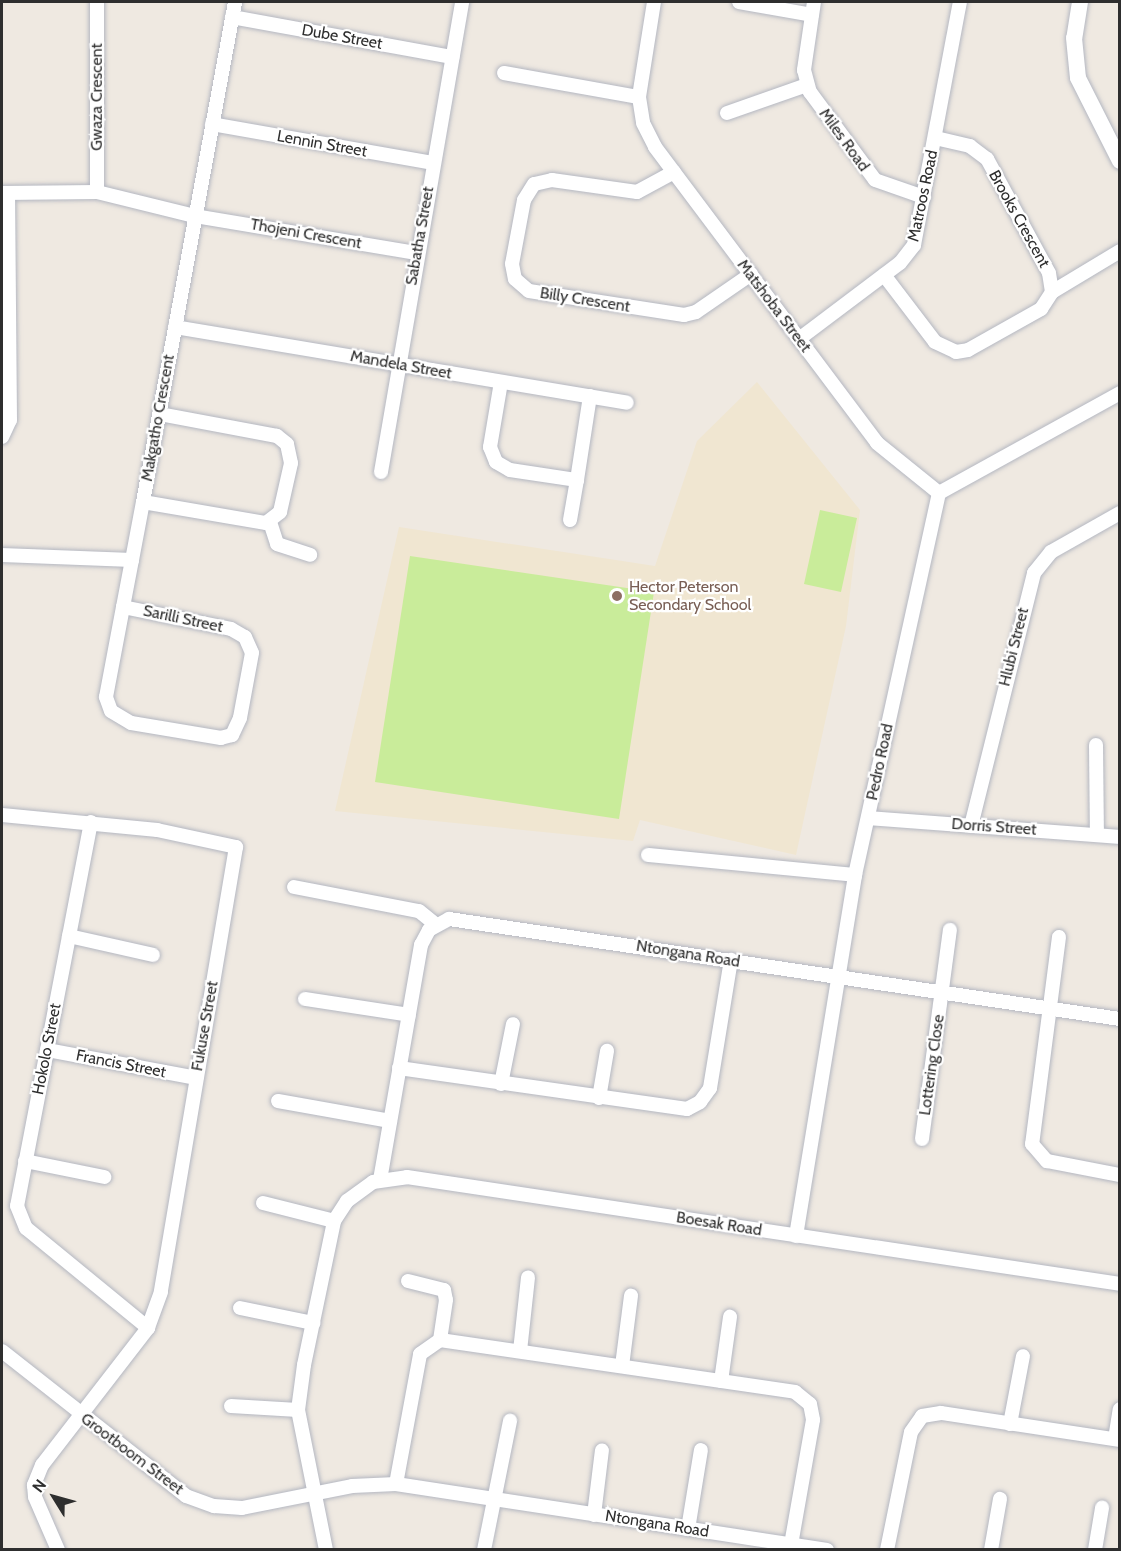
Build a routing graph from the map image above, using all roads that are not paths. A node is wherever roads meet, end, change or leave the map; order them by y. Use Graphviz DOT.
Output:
graph roads {
  1 [pos="97,2"];
  2 [pos="235,2"];
  3 [pos="462,2"];
  4 [pos="654,2"];
  5 [pos="739,2"];
  6 [pos="960,2"];
  7 [pos="1080,2"];
  8 [pos="813,8"];
  9 [pos="232,17"];
  10 [pos="452,57"];
  11 [pos="504,73"];
  12 [pos="807,85"];
  13 [pos="639,97"];
  14 [pos="728,113"];
  15 [pos="212,124"];
  16 [pos="935,138"];
  17 [pos="1119,161"];
  18 [pos="433,163"];
  19 [pos="674,172"];
  20 [pos="97,192"];
  21 [pos="5,193"];
  22 [pos="924,197"];
  23 [pos="195,216"];
  24 [pos="1119,250"];
  25 [pos="416,253"];
  26 [pos="751,274"];
  27 [pos="884,275"];
  28 [pos="1052,292"];
  29 [pos="5,310"];
  30 [pos="175,327"];
  31 [pos="799,339"];
  32 [pos="397,365"];
  33 [pos="501,382"];
  34 [pos="590,396"];
  35 [pos="1119,396"];
  36 [pos="627,403"];
  37 [pos="159,414"];
  38 [pos="2,437"];
  39 [pos="381,472"];
  40 [pos="577,480"];
  41 [pos="939,493"];
  42 [pos="143,502"];
  43 [pos="1119,513"];
  44 [pos="570,520"];
  45 [pos="270,522"];
  46 [pos="2,555"];
  47 [pos="310,555"];
  48 [pos="132,560"];
  49 [pos="123,607"];
  50 [pos="232,735"];
  51 [pos="1096,745"];
  52 [pos="2,815"];
  53 [pos="868,818"];
  54 [pos="91,822"];
  55 [pos="971,826"];
  56 [pos="1097,835"];
  57 [pos="1119,837"];
  58 [pos="648,855"];
  59 [pos="855,875"];
  60 [pos="294,887"];
  61 [pos="435,924"];
  62 [pos="950,930"];
  63 [pos="69,936"];
  64 [pos="1059,937"];
  65 [pos="153,955"];
  66 [pos="731,960"];
  67 [pos="837,977"];
  68 [pos="943,992"];
  69 [pos="304,999"];
  70 [pos="1047,1008"];
  71 [pos="408,1015"];
  72 [pos="1119,1019"];
  73 [pos="513,1024"];
  74 [pos="47,1050"];
  75 [pos="607,1051"];
  76 [pos="399,1068"];
  77 [pos="196,1078"];
  78 [pos="501,1083"];
  79 [pos="599,1098"];
  80 [pos="278,1101"];
  81 [pos="390,1121"];
  82 [pos="922,1139"];
  83 [pos="25,1161"];
  84 [pos="1119,1175"];
  85 [pos="104,1177"];
  86 [pos="380,1180"];
  87 [pos="263,1203"];
  88 [pos="334,1221"];
  89 [pos="796,1236"];
  90 [pos="528,1277"];
  91 [pos="408,1281"];
  92 [pos="1119,1284"];
  93 [pos="631,1296"];
  94 [pos="240,1308"];
  95 [pos="730,1317"];
  96 [pos="313,1323"];
  97 [pos="148,1328"];
  98 [pos="440,1340"];
  99 [pos="2,1351"];
  100 [pos="520,1351"];
  101 [pos="1023,1356"];
  102 [pos="622,1366"];
  103 [pos="722,1381"];
  104 [pos="231,1406"];
  105 [pos="1119,1409"];
  106 [pos="298,1410"];
  107 [pos="79,1415"];
  108 [pos="510,1421"];
  109 [pos="1010,1424"];
  110 [pos="1117,1439"];
  111 [pos="602,1450"];
  112 [pos="701,1450"];
  113 [pos="396,1484"];
  114 [pos="316,1492"];
  115 [pos="1000,1499"];
  116 [pos="493,1501"];
  117 [pos="1102,1508"];
  118 [pos="594,1515"];
  119 [pos="688,1529"];
  120 [pos="791,1547"];
  121 [pos="58,1550"];
  122 [pos="326,1550"];
  123 [pos="484,1550"];
  124 [pos="827,1550"];
  125 [pos="887,1550"];
  126 [pos="991,1550"];
  127 [pos="1095,1550"];
  1 -- 20 [label="street, Gwaza Crescent"];
  2 -- 9 [label="street, Makgatho Crescent"];
  3 -- 10 [label="street, Sabatha Street"];
  4 -- 13 [label="street, Matshoba Street"];
  5 -- 8 [label="street"];
  6 -- 16 [label="street, Matroos Road"];
  7 -- 17 [label="street"];
  8 -- 12 [label="street"];
  9 -- 10 [label="street, Dube Street"];
  9 -- 15 [label="street, Makgatho Crescent"];
  10 -- 18 [label="street, Sabatha Street"];
  11 -- 13 [label="street"];
  12 -- 14 [label="street"];
  12 -- 22 [label="street, Miles Road"];
  13 -- 19 [label="street, Matshoba Street"];
  15 -- 18 [label="street, Lennin Street"];
  15 -- 23 [label="street, Makgatho Crescent"];
  16 -- 22 [label="street, Matroos Road"];
  16 -- 28 [label="street, Brooks Crescent"];
  18 -- 25 [label="street, Sabatha Street"];
  19 -- 26 [label="street, Matshoba Street"];
  19 -- 26 [label="street, Billy Crescent"];
  20 -- 21 [label="street"];
  20 -- 23 [label="street"];
  21 -- 29 [label="street"];
  22 -- 27 [label="street, Matroos Road"];
  23 -- 25 [label="street, Thojeni Crescent"];
  23 -- 30 [label="street, Makgatho Crescent"];
  24 -- 28 [label="street"];
  25 -- 32 [label="street, Sabatha Street"];
  26 -- 31 [label="street, Matshoba Street"];
  27 -- 28 [label="street"];
  27 -- 31 [label="street, Matroos Road"];
  29 -- 38 [label="street"];
  30 -- 32 [label="street, Mandela Street"];
  30 -- 37 [label="street, Makgatho Crescent"];
  31 -- 41 [label="street, Matshoba Street"];
  32 -- 33 [label="street, Mandela Street"];
  32 -- 39 [label="street, Sabatha Street"];
  33 -- 34 [label="street, Mandela Street"];
  33 -- 40 [label="street"];
  34 -- 36 [label="street, Mandela Street"];
  34 -- 40 [label="street"];
  35 -- 41 [label="street"];
  37 -- 42 [label="street, Makgatho Crescent"];
  37 -- 45 [label="street"];
  40 -- 44 [label="street"];
  41 -- 53 [label="street, Pedro Road"];
  42 -- 45 [label="street"];
  42 -- 48 [label="street, Makgatho Crescent"];
  43 -- 55 [label="street, Hlubi Street"];
  45 -- 47 [label="street"];
  46 -- 48 [label="street"];
  48 -- 49 [label="street, Makgatho Crescent"];
  49 -- 50 [label="street, Sarilli Street"];
  49 -- 50 [label="street, Makgatho Crescent"];
  51 -- 56 [label="street"];
  52 -- 54 [label="street, Fukuse Street"];
  53 -- 55 [label="street, Dorris Street"];
  53 -- 59 [label="street, Pedro Road"];
  54 -- 63 [label="street, Hokolo Street"];
  54 -- 77 [label="street, Fukuse Street"];
  55 -- 56 [label="street, Dorris Street"];
  56 -- 57 [label="street, Dorris Street"];
  58 -- 59 [label="street"];
  59 -- 67 [label="street, Pedro Road"];
  60 -- 61 [label="street"];
  61 -- 66 [label="street, Ntongana Road"];
  61 -- 71 [label="street"];
  62 -- 68 [label="street"];
  63 -- 65 [label="street"];
  63 -- 74 [label="street, Hokolo Street"];
  64 -- 70 [label="street"];
  66 -- 67 [label="street, Ntongana Road"];
  66 -- 79 [label="street"];
  67 -- 68 [label="street, Ntongana Road"];
  67 -- 89 [label="street, Pedro Road"];
  68 -- 70 [label="street, Ntongana Road"];
  68 -- 82 [label="street, Lottering Close"];
  69 -- 71 [label="street"];
  70 -- 72 [label="street, Ntongana Road"];
  70 -- 84 [label="street"];
  71 -- 76 [label="street"];
  73 -- 78 [label="street"];
  74 -- 77 [label="street, Francis Street"];
  74 -- 83 [label="street, Hokolo Street"];
  75 -- 79 [label="street"];
  76 -- 78 [label="street"];
  76 -- 81 [label="street"];
  77 -- 97 [label="street, Fukuse Street"];
  78 -- 79 [label="street"];
  80 -- 81 [label="street"];
  81 -- 86 [label="street"];
  83 -- 85 [label="street"];
  83 -- 97 [label="street, Hokolo Street"];
  86 -- 88 [label="street, Boesak Road"];
  86 -- 89 [label="street, Boesak Road"];
  87 -- 88 [label="street"];
  88 -- 96 [label="street, Boesak Road"];
  89 -- 92 [label="street, Boesak Road"];
  90 -- 100 [label="street"];
  91 -- 98 [label="street"];
  93 -- 102 [label="street"];
  94 -- 96 [label="street"];
  95 -- 103 [label="street"];
  96 -- 106 [label="street, Boesak Road"];
  97 -- 107 [label="street, Fukuse Street"];
  98 -- 100 [label="street"];
  98 -- 113 [label="street"];
  99 -- 107 [label="street, Grootboom Street"];
  100 -- 102 [label="street"];
  101 -- 109 [label="street"];
  102 -- 103 [label="street"];
  103 -- 120 [label="street"];
  104 -- 106 [label="street"];
  105 -- 110 [label="street"];
  106 -- 114 [label="street, Boesak Road"];
  107 -- 114 [label="street, Grootboom Street"];
  107 -- 121 [label="street, Fukuse Street"];
  108 -- 116 [label="street"];
  109 -- 110 [label="street"];
  109 -- 125 [label="street"];
  111 -- 118 [label="street, Ntongana Road"];
  112 -- 119 [label="street"];
  113 -- 114 [label="street, Ntongana Road"];
  113 -- 116 [label="street, Ntongana Road"];
  114 -- 122 [label="street, Boesak Road"];
  115 -- 126 [label="street"];
  116 -- 118 [label="street, Ntongana Road"];
  116 -- 123 [label="street"];
  117 -- 127 [label="street"];
  118 -- 119 [label="street, Ntongana Road"];
  119 -- 120 [label="street, Ntongana Road"];
  120 -- 124 [label="street, Ntongana Road"];
}
